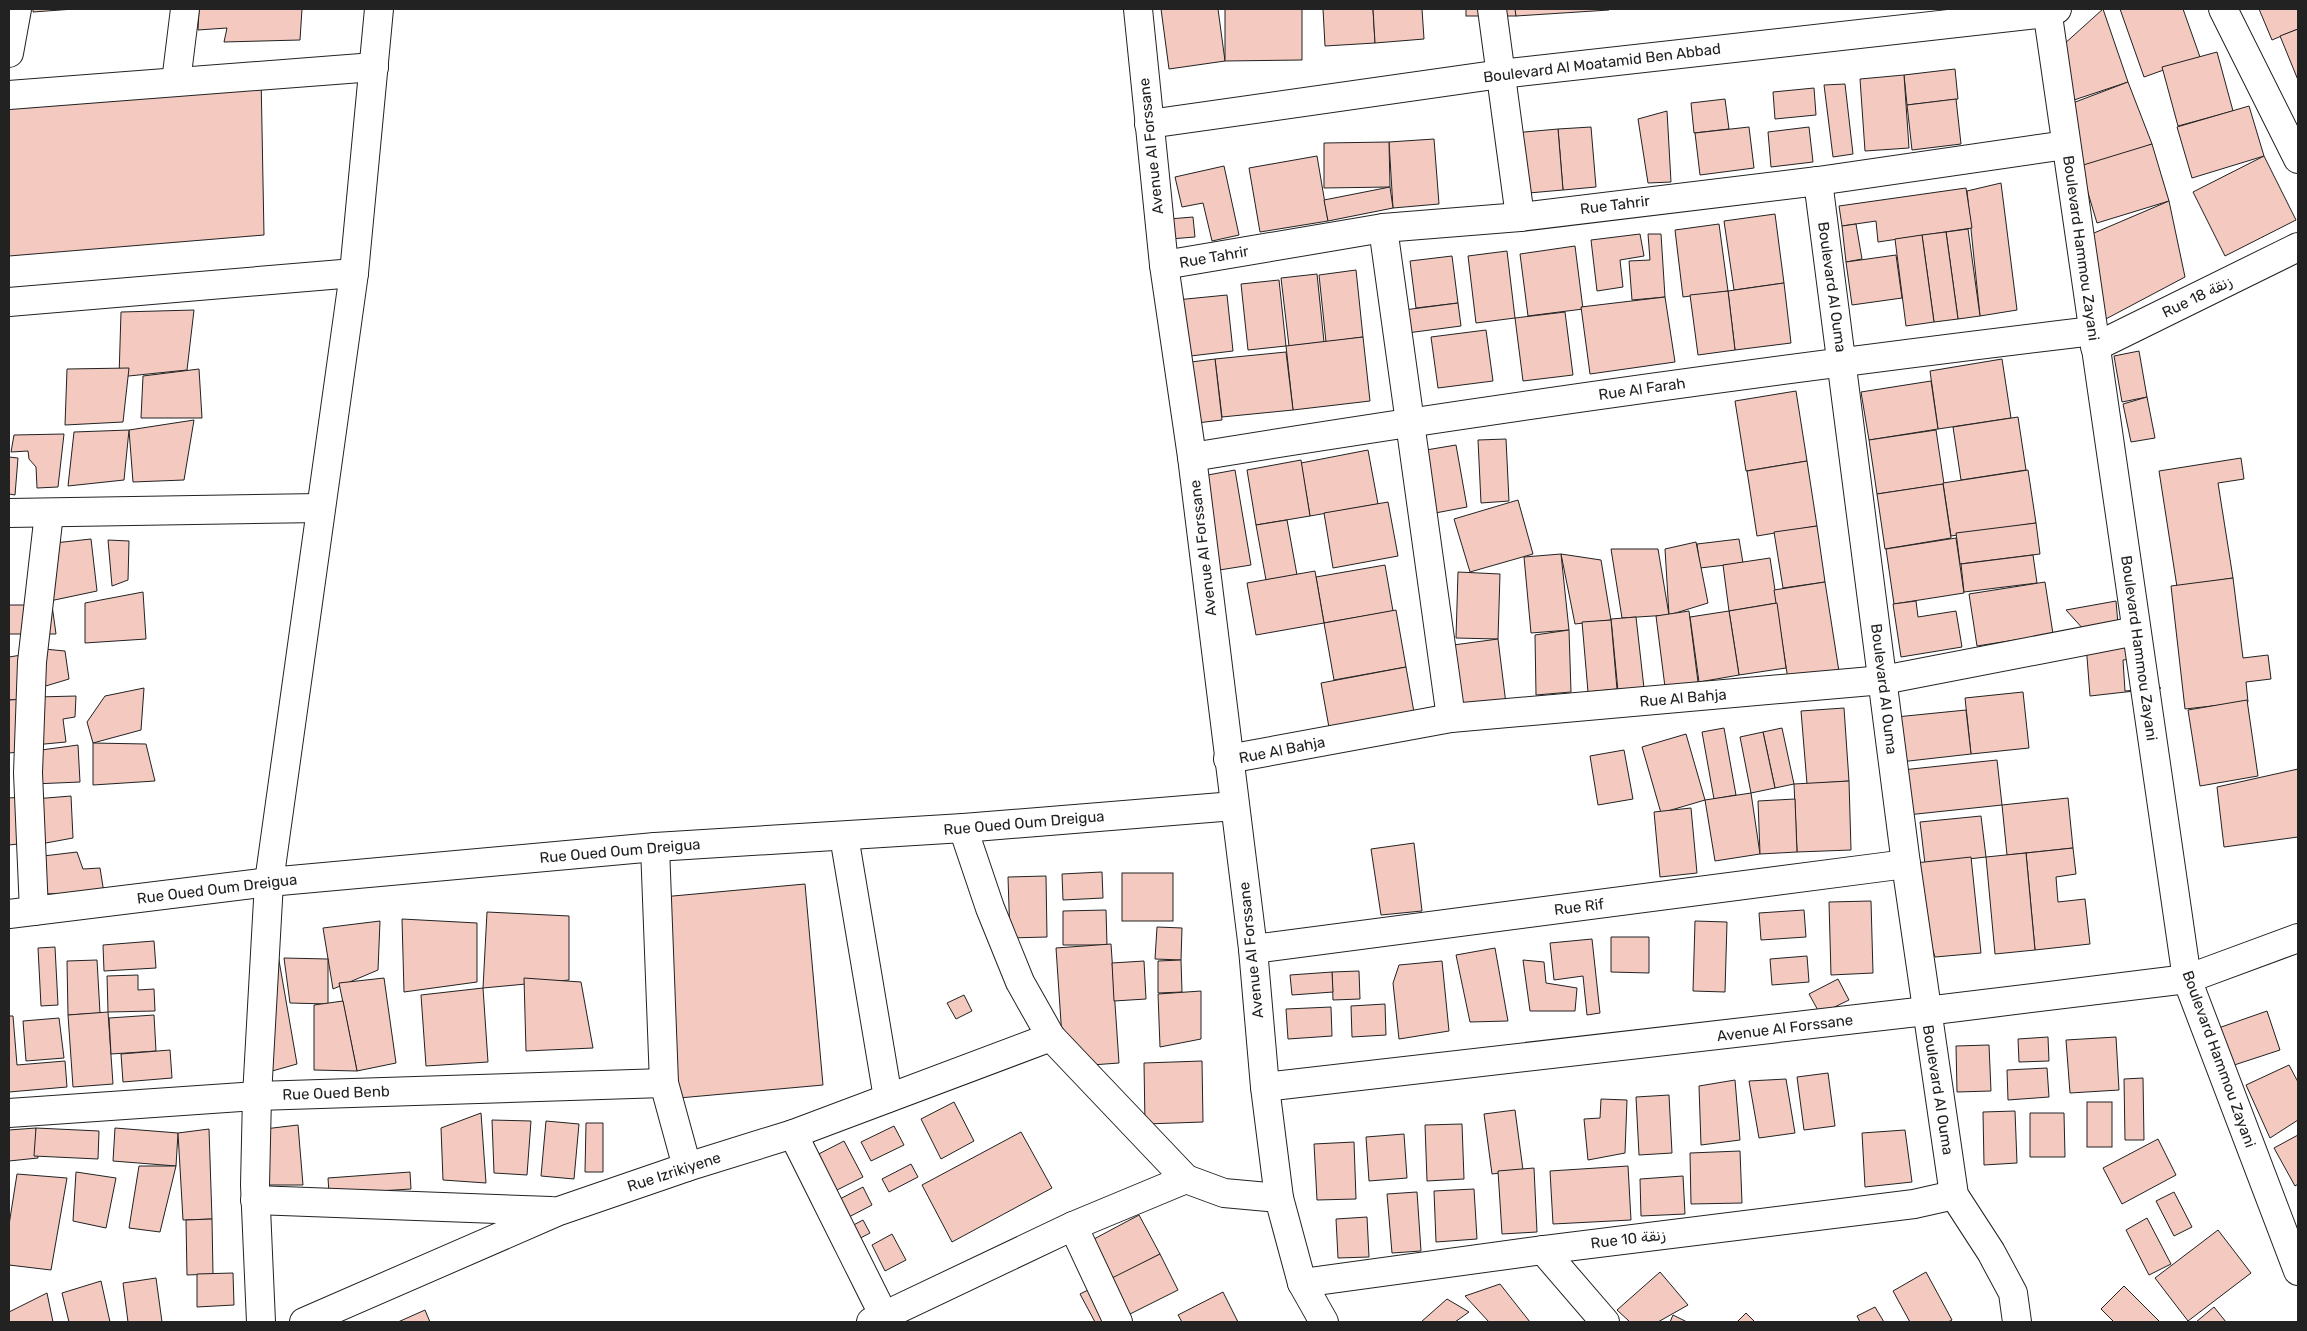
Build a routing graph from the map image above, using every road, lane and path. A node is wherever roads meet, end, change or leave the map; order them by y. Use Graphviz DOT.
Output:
graph roads {
  1 [pos="17,9"];
  2 [pos="185,9"];
  3 [pos="379,9"];
  4 [pos="1138,9"];
  5 [pos="1492,9"];
  6 [pos="2223,9"];
  7 [pos="2050,10"];
  8 [pos="9,52"];
  9 [pos="374,67"];
  10 [pos="1501,74"];
  11 [pos="176,82"];
  12 [pos="9,95"];
  13 [pos="1149,124"];
  14 [pos="2066,145"];
  15 [pos="2298,159"];
  16 [pos="1818,182"];
  17 [pos="1520,217"];
  18 [pos="1383,228"];
  19 [pos="2298,247"];
  20 [pos="1164,265"];
  21 [pos="354,273"];
  22 [pos="9,302"];
  23 [pos="2094,339"];
  24 [pos="1843,361"];
  25 [pos="1410,421"];
  26 [pos="1192,457"];
  27 [pos="320,508"];
  28 [pos="9,513"];
  29 [pos="49,513"];
  30 [pos="2136,631"];
  31 [pos="1883,680"];
  32 [pos="1451,718"];
  33 [pos="1228,760"];
  34 [pos="1234,806"];
  35 [pos="963,828"];
  36 [pos="844,836"];
  37 [pos="655,847"];
  38 [pos="1906,864"];
  39 [pos="269,882"];
  40 [pos="21,913"];
  41 [pos="2298,938"];
  42 [pos="1253,949"];
  43 [pos="2187,979"];
  44 [pos="1926,1012"];
  45 [pos="1051,1037"];
  46 [pos="664,1083"];
  47 [pos="1265,1087"];
  48 [pos="257,1096"];
  49 [pos="888,1098"];
  50 [pos="9,1113"];
  51 [pos="793,1134"];
  52 [pos="687,1167"];
  53 [pos="1186,1179"];
  54 [pos="1954,1195"];
  55 [pos="1279,1198"];
  56 [pos="255,1200"];
  57 [pos="559,1211"];
  58 [pos="1073,1226"];
  59 [pos="1543,1250"];
  60 [pos="2298,1271"];
  61 [pos="1302,1283"];
  62 [pos="881,1320"];
  63 [pos="261,1322"];
  64 [pos="304,1322"];
  65 [pos="1118,1322"];
  66 [pos="1324,1322"];
  67 [pos="1605,1322"];
  68 [pos="2016,1322"];
  1 -- 8 [label="street"];
  2 -- 11 [label="street"];
  3 -- 9 [label="street"];
  4 -- 13 [label="street, Avenue Al Forssane"];
  5 -- 10 [label="street"];
  6 -- 15 [label="street"];
  7 -- 10 [label="street, Boulevard Al Moatamid Ben Abbad"];
  7 -- 14 [label="street, Boulevard Hammou Zayani"];
  9 -- 11 [label="street"];
  9 -- 21 [label="street"];
  10 -- 13 [label="street, Boulevard Al Moatamid Ben Abbad"];
  10 -- 17 [label="street"];
  11 -- 12 [label="street"];
  13 -- 20 [label="street, Avenue Al Forssane"];
  14 -- 16 [label="street, Rue Tahrir"];
  14 -- 23 [label="street, Boulevard Hammou Zayani"];
  16 -- 17 [label="street, Rue Tahrir"];
  16 -- 24 [label="street, Boulevard Al Ouma"];
  17 -- 18 [label="street, Rue Tahrir"];
  18 -- 20 [label="street, Rue Tahrir"];
  18 -- 25 [label="street"];
  19 -- 23 [label="street, Rue 18 زنقة"];
  20 -- 26 [label="street, Avenue Al Forssane"];
  21 -- 22 [label="street"];
  21 -- 27 [label="street"];
  23 -- 24 [label="street, Rue Al Farah"];
  23 -- 30 [label="street, Boulevard Hammou Zayani"];
  24 -- 25 [label="street, Rue Al Farah"];
  24 -- 31 [label="street, Boulevard Al Ouma"];
  25 -- 26 [label="street, Rue Al Farah"];
  25 -- 32 [label="street"];
  26 -- 33 [label="street, Avenue Al Forssane"];
  27 -- 29 [label="street"];
  27 -- 39 [label="street"];
  28 -- 29 [label="street"];
  29 -- 40 [label="street"];
  30 -- 31 [label="street, Rue Al Bahja"];
  30 -- 43 [label="street, Boulevard Hammou Zayani"];
  31 -- 32 [label="street, Rue Al Bahja"];
  31 -- 38 [label="street, Boulevard Al Ouma"];
  32 -- 33 [label="street, Rue Al Bahja"];
  33 -- 34 [label="street, Avenue Al Forssane"];
  34 -- 35 [label="street, Rue Oued Oum Dreigua"];
  34 -- 42 [label="street, Avenue Al Forssane"];
  35 -- 36 [label="street, Rue Oued Oum Dreigua"];
  35 -- 45 [label="street"];
  36 -- 37 [label="street, Rue Oued Oum Dreigua"];
  36 -- 49 [label="street"];
  37 -- 39 [label="street, Rue Oued Oum Dreigua"];
  37 -- 46 [label="street"];
  38 -- 42 [label="street, Rue Rif"];
  38 -- 44 [label="street, Boulevard Al Ouma"];
  39 -- 40 [label="street, Rue Oued Oum Dreigua"];
  39 -- 48 [label="street"];
  41 -- 43 [label="street, Avenue Al Forssane"];
  42 -- 47 [label="street, Avenue Al Forssane"];
  43 -- 44 [label="street, Avenue Al Forssane"];
  43 -- 60 [label="street, Boulevard Hammou Zayani"];
  44 -- 47 [label="street, Avenue Al Forssane"];
  44 -- 54 [label="street, Boulevard Al Ouma"];
  45 -- 49 [label="street, Rue Izrikiyene"];
  45 -- 53 [label="street"];
  46 -- 48 [label="street, Rue Oued Benb"];
  46 -- 52 [label="street"];
  47 -- 55 [label="street, Avenue Al Forssane"];
  48 -- 50 [label="street, Rue Oued Benb"];
  48 -- 56 [label="street"];
  49 -- 51 [label="street, Rue Izrikiyene"];
  51 -- 52 [label="street, Rue Izrikiyene"];
  51 -- 62 [label="street"];
  52 -- 57 [label="street, Rue Izrikiyene"];
  53 -- 55 [label="street"];
  53 -- 58 [label="street"];
  54 -- 59 [label="street, Rue 10 زنقة"];
  54 -- 68 [label="street"];
  55 -- 61 [label="street, Avenue Al Forssane"];
  56 -- 57 [label="street"];
  56 -- 63 [label="street"];
  57 -- 64 [label="street, Rue Izrikiyene"];
  58 -- 62 [label="street"];
  58 -- 65 [label="street"];
  59 -- 61 [label="street, Rue 10 زنقة"];
  59 -- 67 [label="street"];
  61 -- 66 [label="street, Avenue Al Forssane"];
}
